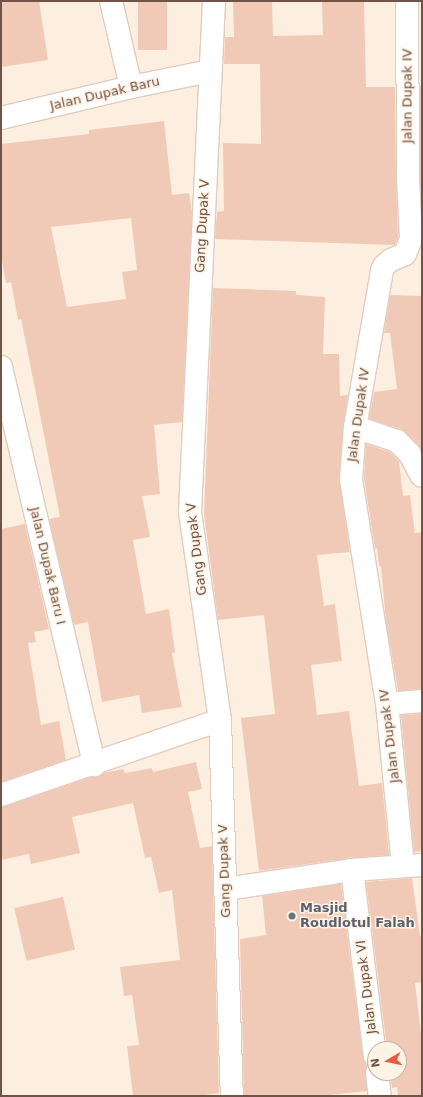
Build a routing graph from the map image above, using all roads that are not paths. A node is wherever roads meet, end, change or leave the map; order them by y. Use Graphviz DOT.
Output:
graph roads {
  1 [pos="111,1"];
  2 [pos="214,1"];
  3 [pos="407,1"];
  4 [pos="210,71"];
  5 [pos="131,87"];
  6 [pos="1,118"];
  7 [pos="1,367"];
  8 [pos="355,427"];
  9 [pos="422,476"];
  10 [pos="422,701"];
  11 [pos="387,704"];
  12 [pos="220,720"];
  13 [pos="94,764"];
  14 [pos="1,795"];
  15 [pos="413,865"];
  16 [pos="352,870"];
  17 [pos="226,889"];
  18 [pos="373,1041"];
  19 [pos="378,1081"];
  20 [pos="232,1096"];
  21 [pos="380,1096"];
  1 -- 5 [label="street"];
  2 -- 4 [label="street, Gang Dupak V"];
  3 -- 8 [label="street, Jalan Dupak IV"];
  4 -- 5 [label="street, Jalan Dupak Baru"];
  4 -- 12 [label="street, Gang Dupak V"];
  5 -- 6 [label="street, Jalan Dupak Baru"];
  7 -- 13 [label="street, Jalan Dupak Baru I"];
  8 -- 9 [label="street"];
  8 -- 11 [label="street, Jalan Dupak IV"];
  10 -- 11 [label="street"];
  11 -- 15 [label="street, Jalan Dupak IV"];
  12 -- 13 [label="street"];
  12 -- 17 [label="street, Gang Dupak V"];
  13 -- 14 [label="street"];
  15 -- 16 [label="street"];
  16 -- 17 [label="street"];
  16 -- 18 [label="street, Jalan Dupak VI"];
  17 -- 20 [label="street, Gang Dupak V"];
  19 -- 21 [label="street"];
}
